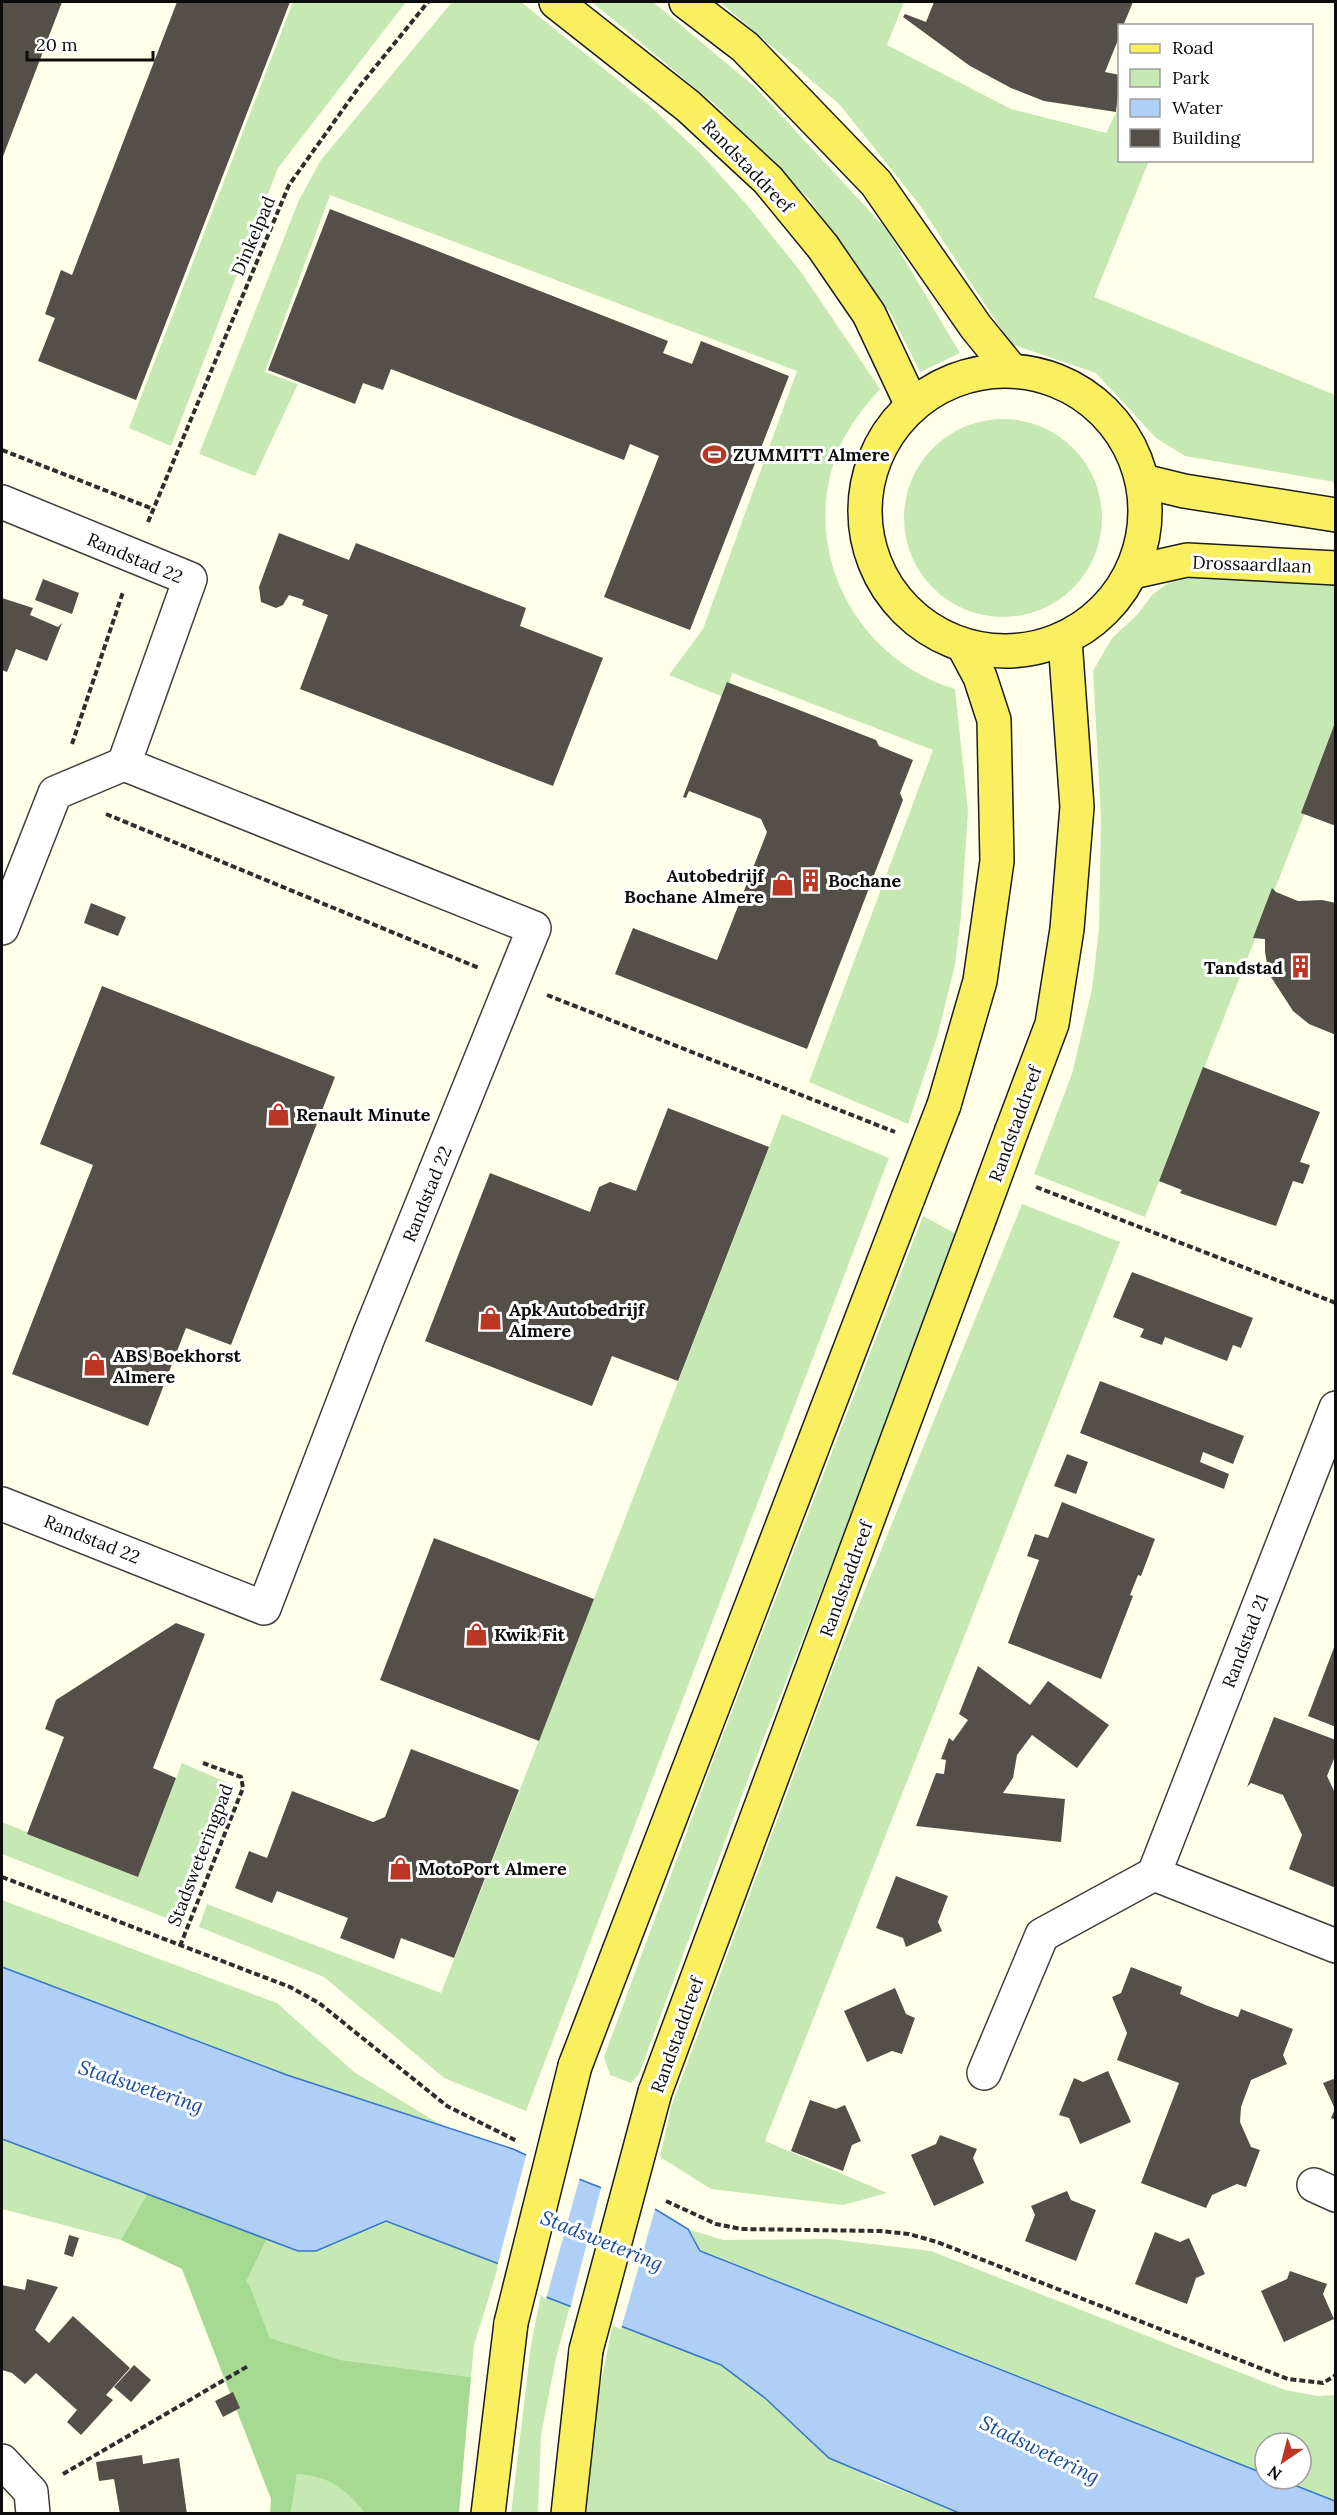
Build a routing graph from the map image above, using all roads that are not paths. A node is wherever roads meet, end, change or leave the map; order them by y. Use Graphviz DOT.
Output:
graph roads {
  1 [pos="555,2"];
  2 [pos="686,2"];
  3 [pos="1011,370"];
  4 [pos="911,403"];
  5 [pos="1143,481"];
  6 [pos="2,502"];
  7 [pos="1335,515"];
  8 [pos="1335,568"];
  9 [pos="1133,572"];
  10 [pos="1065,640"];
  11 [pos="964,647"];
  12 [pos="124,764"];
  13 [pos="2,928"];
  14 [pos="1335,1408"];
  15 [pos="2,1504"];
  16 [pos="1154,1874"];
  17 [pos="1335,1946"];
  18 [pos="984,2073"];
  19 [pos="2,2461"];
  20 [pos="32,2503"];
  21 [pos="488,2514"];
  22 [pos="568,2514"];
  1 -- 4 [label="main road, Randstaddreef"];
  2 -- 3 [label="main road"];
  3 -- 4 [label="main road"];
  3 -- 5 [label="main road"];
  4 -- 11 [label="main road"];
  5 -- 7 [label="main road"];
  5 -- 9 [label="main road"];
  6 -- 12 [label="street, Randstad 22"];
  8 -- 9 [label="main road, Drossaardlaan"];
  9 -- 10 [label="main road"];
  10 -- 11 [label="main road"];
  10 -- 22 [label="main road, Randstaddreef, bridge"];
  11 -- 21 [label="main road, bridge"];
  12 -- 13 [label="street"];
  12 -- 15 [label="street, Randstad 22"];
  14 -- 16 [label="street, Randstad 21"];
  16 -- 17 [label="street"];
  16 -- 18 [label="street"];
  19 -- 20 [label="street"];
}
